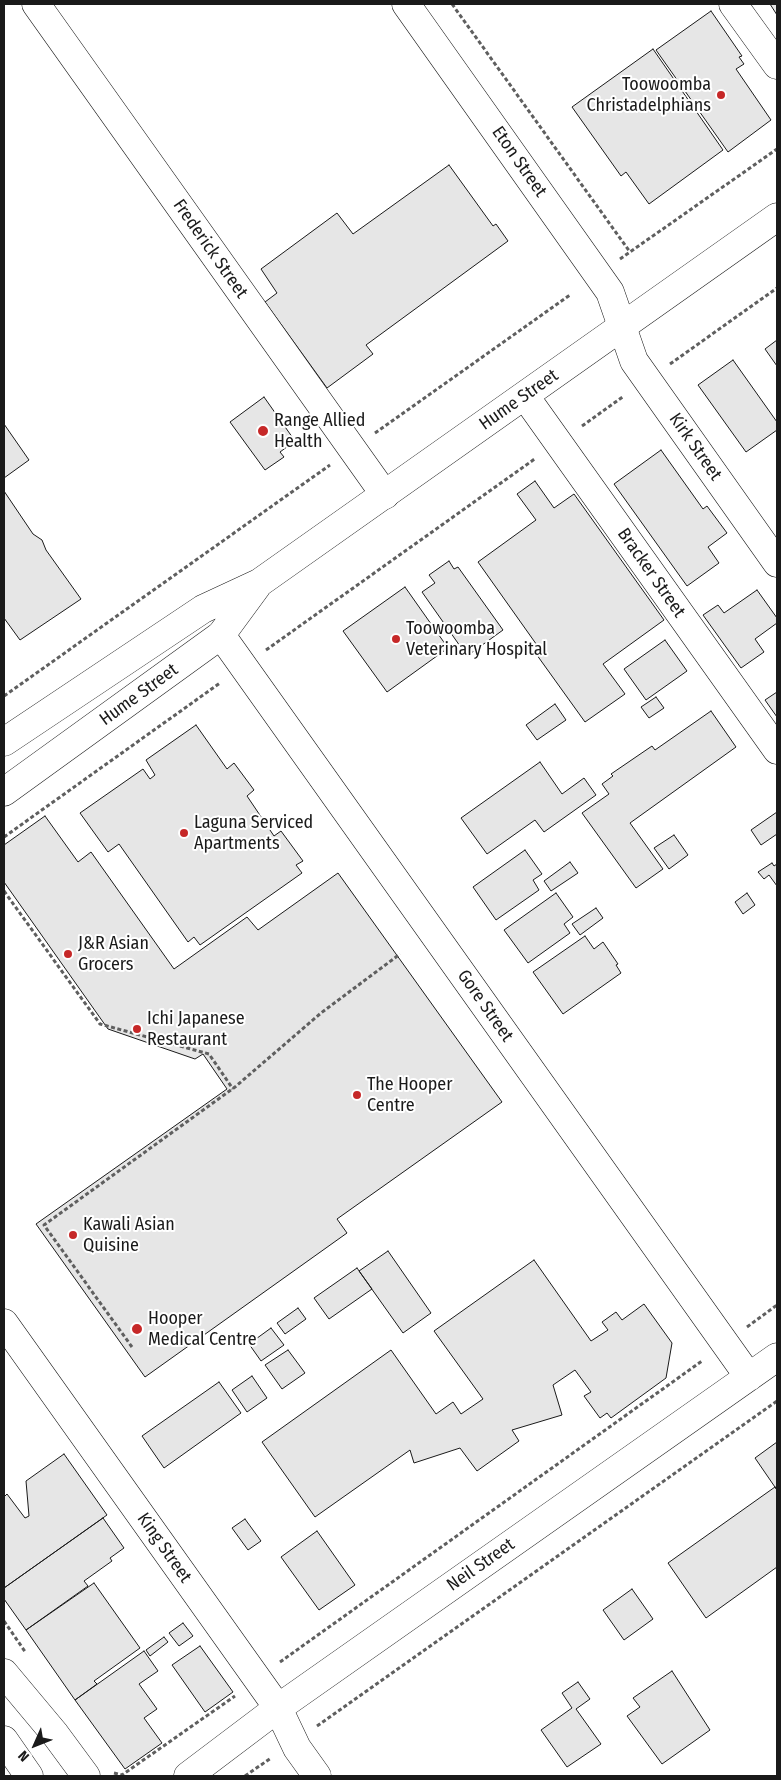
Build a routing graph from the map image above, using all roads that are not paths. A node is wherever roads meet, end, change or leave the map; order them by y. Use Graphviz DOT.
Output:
graph roads {
  1 [pos="36,4"];
  2 [pos="406,4"];
  3 [pos="733,4"];
  4 [pos="777,65"];
  5 [pos="777,217"];
  6 [pos="622,326"];
  7 [pos="526,396"];
  8 [pos="384,495"];
  9 [pos="777,563"];
  10 [pos="260,583"];
  11 [pos="221,635"];
  12 [pos="4,742"];
  13 [pos="777,750"];
  14 [pos="4,792"];
  15 [pos="4,1323"];
  16 [pos="777,1357"];
  17 [pos="749,1378"];
  18 [pos="4,1673"];
  19 [pos="278,1708"];
  20 [pos="4,1740"];
  21 [pos="29,1776"];
  22 [pos="86,1776"];
  23 [pos="188,1776"];
  24 [pos="317,1776"];
  1 -- 8 [label="main road, Frederick Street"];
  2 -- 6 [label="main road, Eton Street"];
  3 -- 4 [label="main road"];
  5 -- 6 [label="main road, Hume Street"];
  6 -- 7 [label="main road, Hume Street"];
  6 -- 9 [label="main road, Kirk Street"];
  7 -- 8 [label="main road, Hume Street"];
  7 -- 13 [label="main road, Bracker Street"];
  8 -- 10 [label="main road, Hume Street"];
  10 -- 11 [label="main road, Hume Street"];
  10 -- 12 [label="main road, Hume Street"];
  11 -- 14 [label="main road, Hume Street"];
  11 -- 17 [label="main road, Gore Street"];
  15 -- 19 [label="main road, King Street"];
  16 -- 17 [label="main road, Neil Street"];
  17 -- 19 [label="main road, Neil Street"];
  18 -- 22 [label="main road"];
  19 -- 23 [label="main road, Neil Street"];
  19 -- 24 [label="main road, King Street"];
  20 -- 21 [label="main road"];
}
